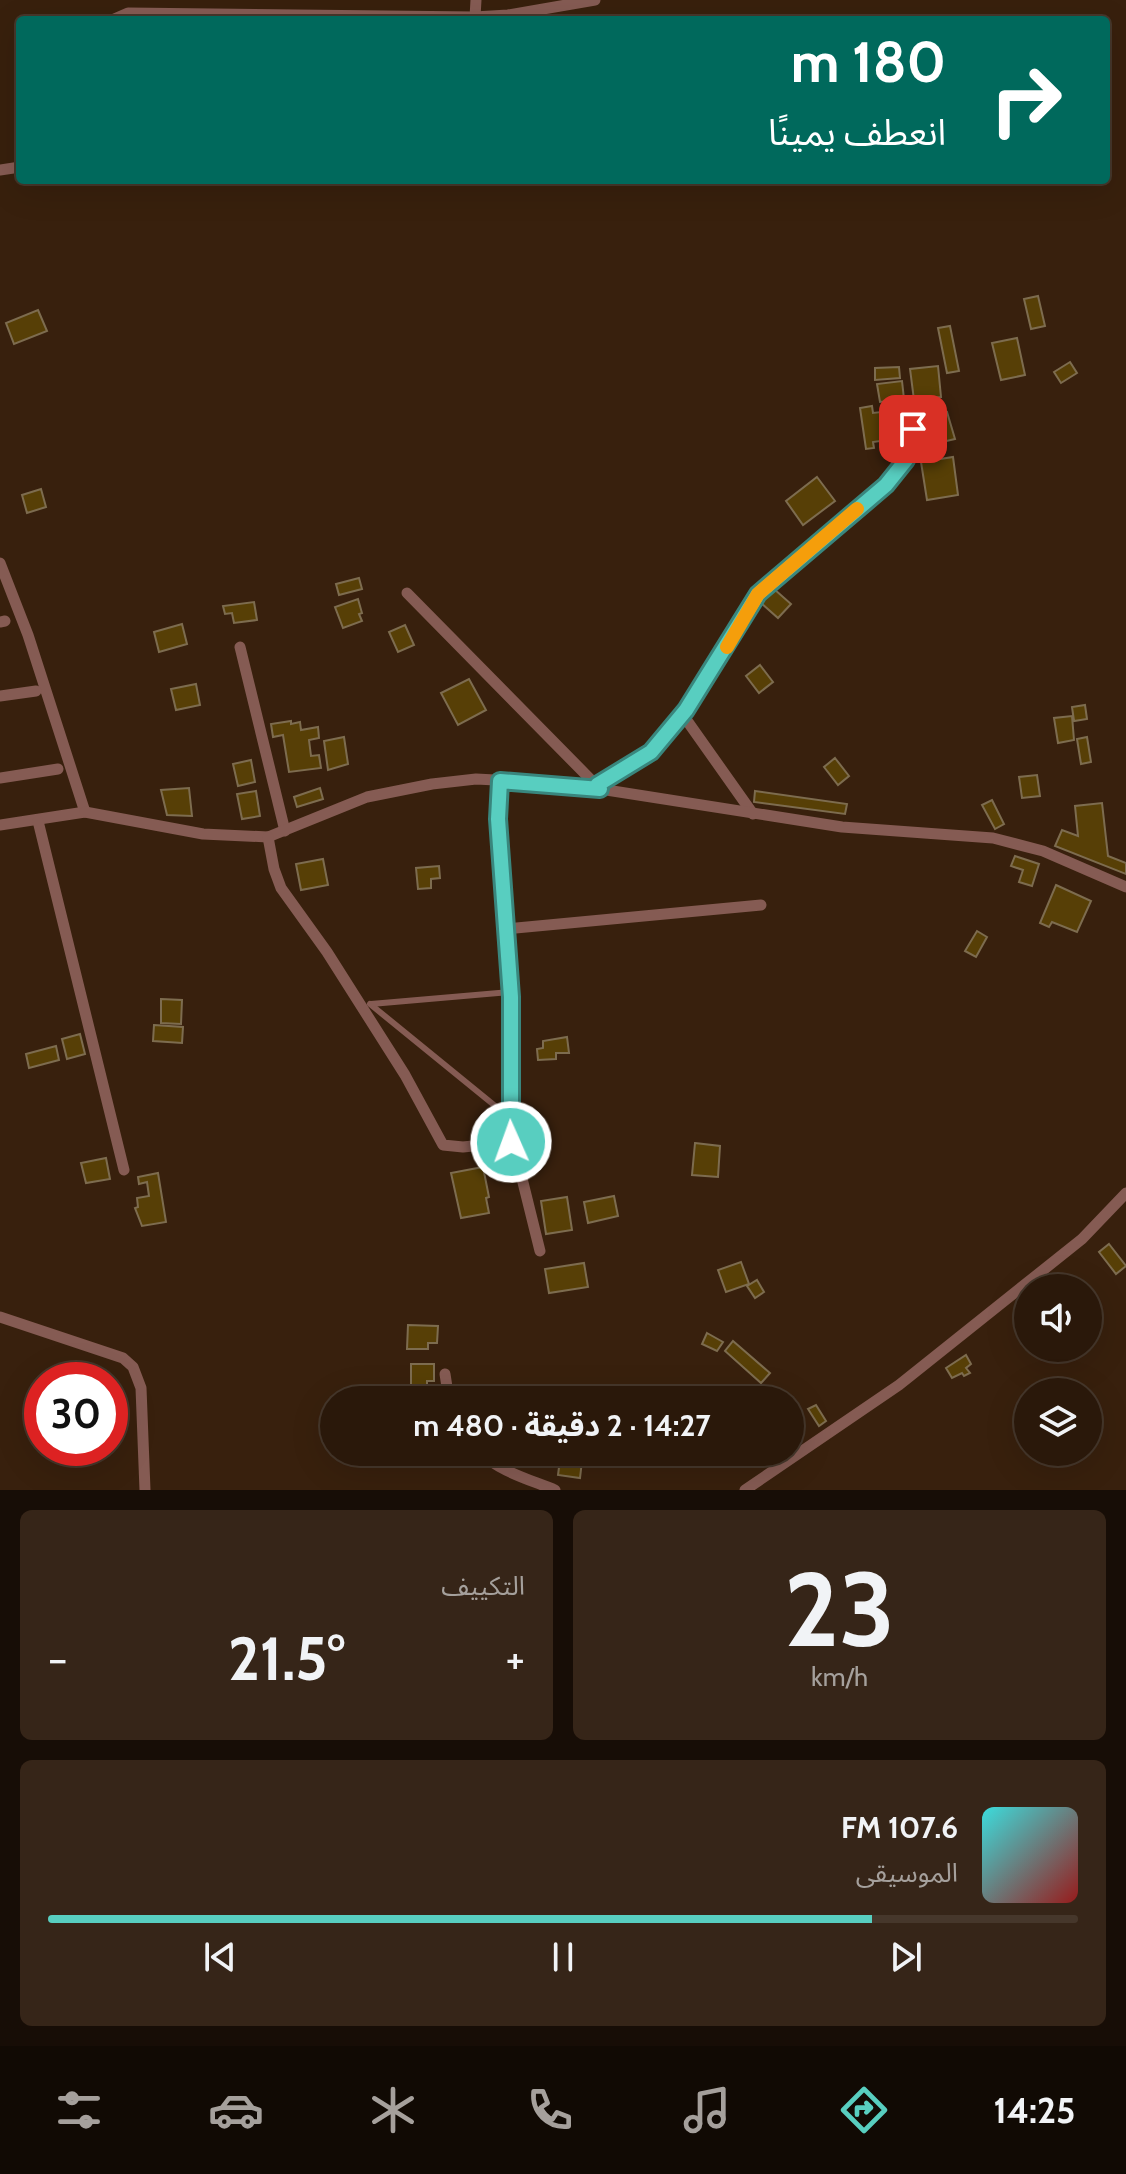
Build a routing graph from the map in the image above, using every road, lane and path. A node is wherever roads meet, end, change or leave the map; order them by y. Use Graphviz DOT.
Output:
graph roads {
  1 [pos="595,0"];
  2 [pos="121,16"];
  3 [pos="388,16"];
  4 [pos="492,16"];
  5 [pos="916,410"];
  6 [pos="0,563"];
  7 [pos="407,593"];
  8 [pos="240,647"];
  9 [pos="36,691"];
  10 [pos="0,696"];
  11 [pos="683,715"];
  12 [pos="58,769"];
  13 [pos="0,778"];
  14 [pos="500,781"];
  15 [pos="598,787"];
  16 [pos="85,812"];
  17 [pos="753,814"];
  18 [pos="38,821"];
  19 [pos="0,825"];
  20 [pos="285,831"];
  21 [pos="268,837"];
  22 [pos="1126,887"];
  23 [pos="761,905"];
  24 [pos="506,929"];
  25 [pos="511,992"];
  26 [pos="366,1004"];
  27 [pos="510,1118"];
  28 [pos="511,1142"];
  29 [pos="124,1170"];
  30 [pos="1126,1193"];
  31 [pos="540,1251"];
  32 [pos="0,1317"];
  33 [pos="445,1374"];
  34 [pos="447,1386"];
  35 [pos="501,1466"];
  36 [pos="145,1490"];
  37 [pos="555,1490"];
  38 [pos="745,1490"];
  1 -- 4 [label="street"];
  2 -- 3 [label="street"];
  5 -- 11 [label="street"];
  6 -- 16 [label="street"];
  7 -- 15 [label="street"];
  8 -- 20 [label="street"];
  9 -- 10 [label="street"];
  11 -- 15 [label="street"];
  11 -- 17 [label="street"];
  12 -- 13 [label="street"];
  14 -- 15 [label="street"];
  14 -- 20 [label="street"];
  14 -- 24 [label="street"];
  15 -- 17 [label="street"];
  16 -- 18 [label="street"];
  16 -- 21 [label="street"];
  17 -- 22 [label="street"];
  18 -- 19 [label="street"];
  18 -- 29 [label="street"];
  20 -- 21 [label="street"];
  21 -- 26 [label="street"];
  23 -- 24 [label="street"];
  24 -- 25 [label="street"];
  25 -- 26 [label="lane"];
  25 -- 27 [label="street"];
  26 -- 27 [label="lane"];
  26 -- 28 [label="street"];
  27 -- 28 [label="street"];
  28 -- 31 [label="street"];
  30 -- 38 [label="street"];
  32 -- 36 [label="street"];
  33 -- 34 [label="street"];
  35 -- 37 [label="street"];
}
